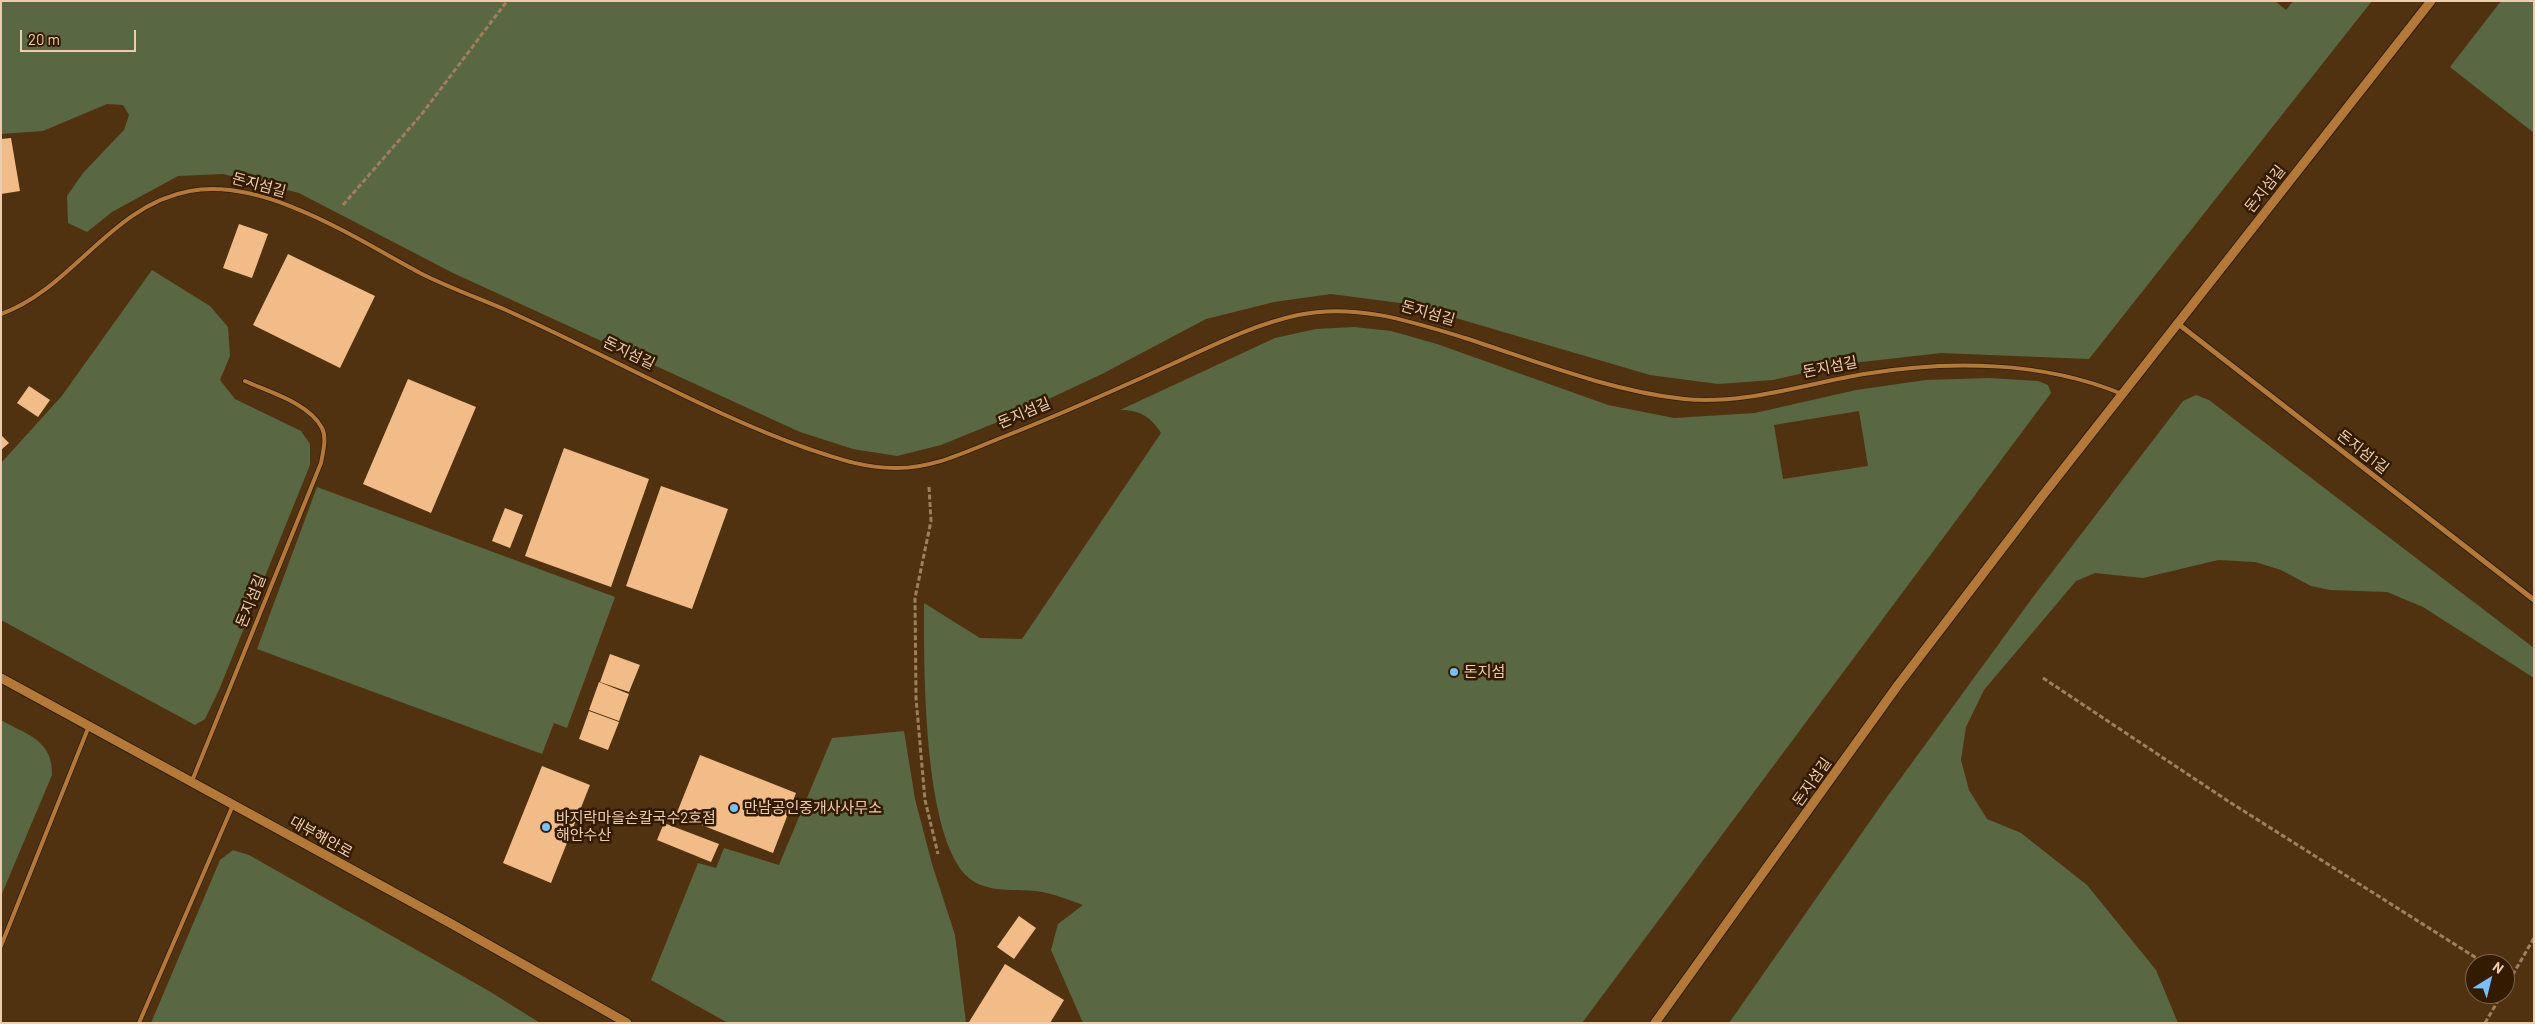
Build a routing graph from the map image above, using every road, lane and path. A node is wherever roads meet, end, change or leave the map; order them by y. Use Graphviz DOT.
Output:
graph roads {
  1 [pos="507,1"];
  2 [pos="2430,1"];
  3 [pos="327,223"];
  4 [pos="1,314"];
  5 [pos="2178,323"];
  6 [pos="246,381"];
  7 [pos="2122,394"];
  8 [pos="922,468"];
  9 [pos="2534,600"];
  10 [pos="1,678"];
  11 [pos="2043,678"];
  12 [pos="89,726"];
  13 [pos="192,783"];
  14 [pos="233,805"];
  15 [pos="938,854"];
  16 [pos="2534,938"];
  17 [pos="1,946"];
  18 [pos="2470,954"];
  19 [pos="2515,972"];
  20 [pos="2496,1004"];
  21 [pos="139,1023"];
  22 [pos="627,1023"];
  23 [pos="1656,1023"];
  24 [pos="2485,1023"];
  1 -- 3 [label="path"];
  2 -- 5 [label="street, 돈지섬길"];
  3 -- 4 [label="lane, 돈지섬길"];
  3 -- 8 [label="lane, 돈지섬길"];
  5 -- 7 [label="street, 돈지섬길"];
  5 -- 9 [label="street, 돈지섬1길"];
  6 -- 13 [label="lane, 돈지섬길"];
  7 -- 8 [label="lane, 돈지섬길"];
  7 -- 23 [label="street, 돈지섬길"];
  8 -- 15 [label="path"];
  10 -- 12 [label="street, 대부해안로"];
  11 -- 18 [label="path"];
  12 -- 13 [label="street, 대부해안로"];
  12 -- 17 [label="lane"];
  13 -- 14 [label="street, 대부해안로"];
  14 -- 21 [label="lane"];
  14 -- 22 [label="street, 대부해안로"];
  16 -- 19 [label="path"];
  20 -- 24 [label="path"];
}
